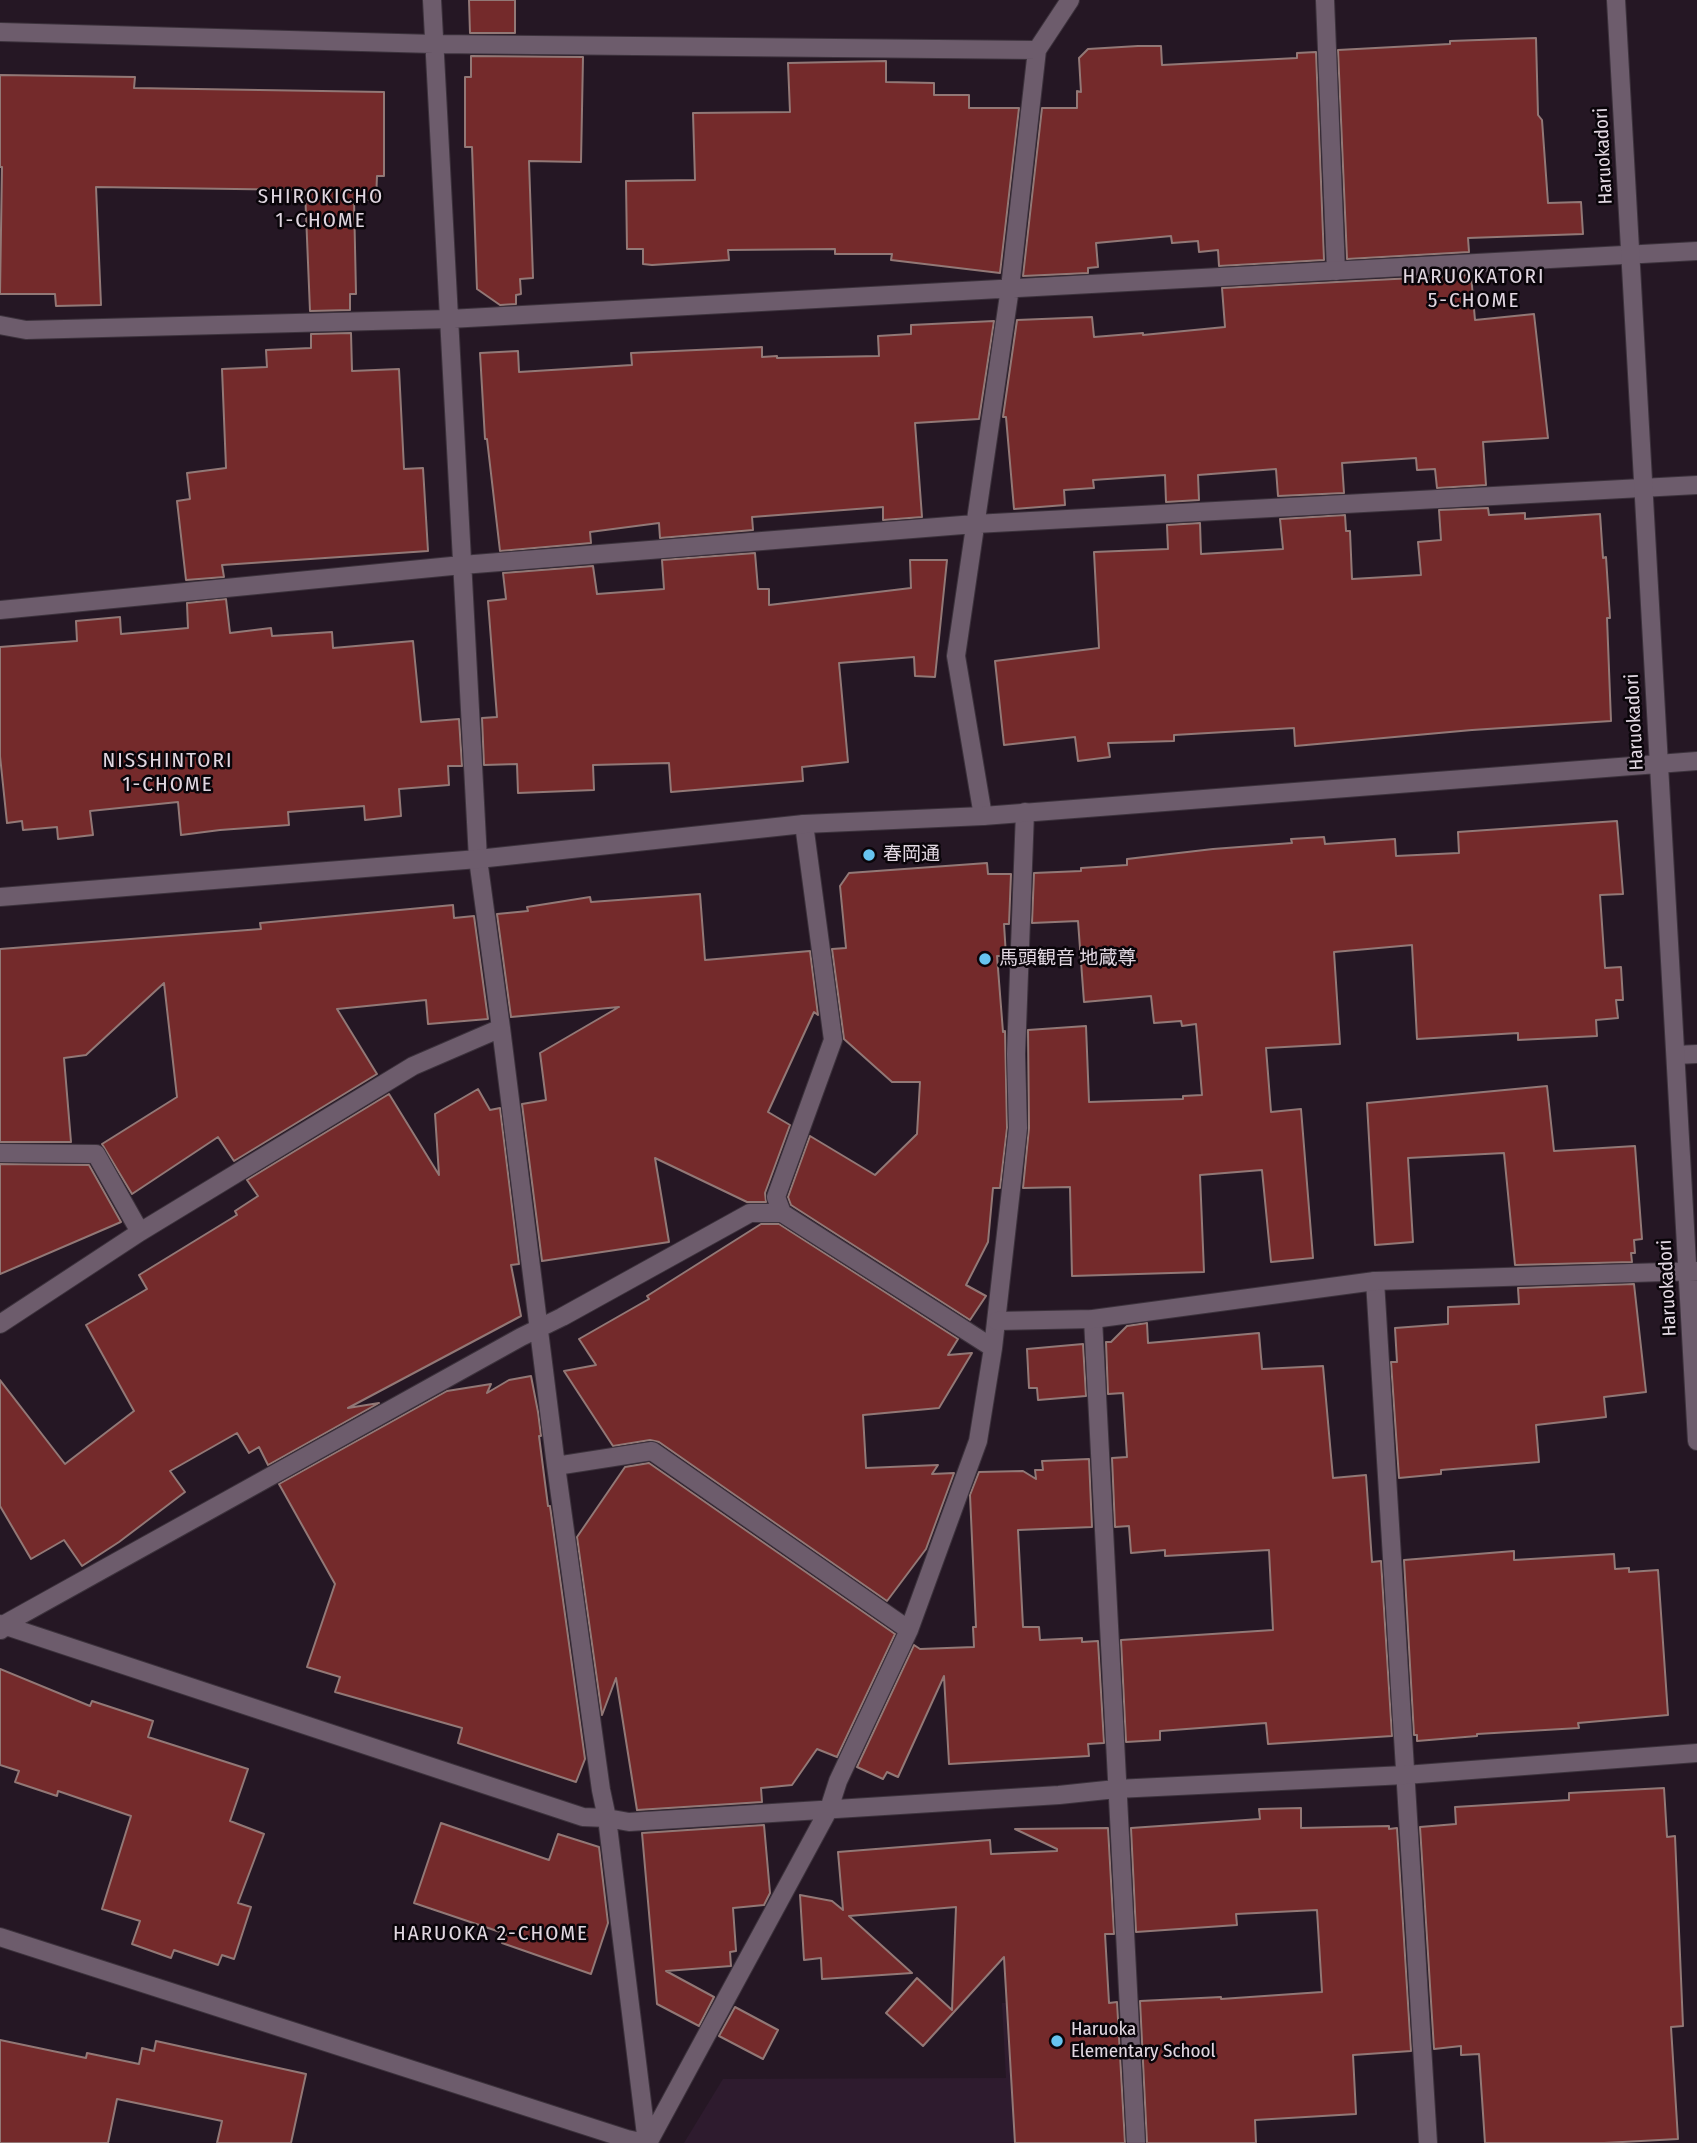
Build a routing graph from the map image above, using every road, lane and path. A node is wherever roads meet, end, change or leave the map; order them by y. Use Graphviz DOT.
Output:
graph roads {
  1 [pos="432,0"];
  2 [pos="1070,0"];
  3 [pos="1325,0"];
  4 [pos="1616,0"];
  5 [pos="0,32"];
  6 [pos="434,44"];
  7 [pos="1037,50"];
  8 [pos="1697,251"];
  9 [pos="1630,255"];
  10 [pos="1336,271"];
  11 [pos="1010,288"];
  12 [pos="449,319"];
  13 [pos="0,325"];
  14 [pos="1697,485"];
  15 [pos="1643,489"];
  16 [pos="975,524"];
  17 [pos="462,565"];
  18 [pos="0,610"];
  19 [pos="1697,761"];
  20 [pos="1658,763"];
  21 [pos="1026,812"];
  22 [pos="983,816"];
  23 [pos="804,824"];
  24 [pos="478,859"];
  25 [pos="0,897"];
  26 [pos="501,1028"];
  27 [pos="1697,1054"];
  28 [pos="1676,1055"];
  29 [pos="0,1153"];
  30 [pos="782,1213"];
  31 [pos="140,1232"];
  32 [pos="1693,1271"];
  33 [pos="1375,1281"];
  34 [pos="1093,1319"];
  35 [pos="997,1321"];
  36 [pos="0,1324"];
  37 [pos="539,1327"];
  38 [pos="993,1348"];
  39 [pos="1697,1441"];
  40 [pos="556,1466"];
  41 [pos="1,1627"];
  42 [pos="909,1630"];
  43 [pos="1697,1753"];
  44 [pos="1405,1774"];
  45 [pos="1116,1789"];
  46 [pos="829,1810"];
  47 [pos="607,1818"];
  48 [pos="0,1937"];
  49 [pos="647,2143"];
  50 [pos="1136,2143"];
  51 [pos="1428,2143"];
  1 -- 6 [label="street"];
  2 -- 7 [label="street"];
  3 -- 10 [label="street"];
  4 -- 9 [label="street, Haruokadori"];
  5 -- 6 [label="street"];
  6 -- 7 [label="street"];
  6 -- 12 [label="street"];
  7 -- 11 [label="street"];
  8 -- 9 [label="street"];
  9 -- 10 [label="street"];
  9 -- 15 [label="street, Haruokadori"];
  10 -- 11 [label="street"];
  11 -- 12 [label="street"];
  11 -- 16 [label="street"];
  12 -- 13 [label="street"];
  12 -- 17 [label="street"];
  14 -- 15 [label="street"];
  15 -- 16 [label="street"];
  15 -- 20 [label="street, Haruokadori"];
  16 -- 17 [label="street"];
  16 -- 22 [label="street"];
  17 -- 18 [label="street"];
  17 -- 24 [label="street"];
  19 -- 20 [label="street"];
  20 -- 21 [label="street"];
  20 -- 28 [label="street, Haruokadori"];
  21 -- 22 [label="street"];
  21 -- 35 [label="street"];
  22 -- 23 [label="street"];
  23 -- 24 [label="street"];
  23 -- 30 [label="street"];
  24 -- 25 [label="street"];
  24 -- 26 [label="street"];
  26 -- 31 [label="street"];
  26 -- 37 [label="street"];
  27 -- 28 [label="street"];
  28 -- 32 [label="street, Haruokadori"];
  29 -- 31 [label="street"];
  30 -- 37 [label="street"];
  30 -- 38 [label="street"];
  31 -- 36 [label="street"];
  32 -- 33 [label="street"];
  32 -- 39 [label="street, Haruokadori"];
  33 -- 34 [label="street"];
  33 -- 44 [label="street"];
  34 -- 35 [label="street"];
  34 -- 45 [label="street"];
  35 -- 38 [label="street"];
  37 -- 40 [label="street"];
  37 -- 41 [label="street"];
  38 -- 42 [label="street"];
  40 -- 42 [label="street"];
  40 -- 47 [label="street"];
  41 -- 47 [label="street"];
  42 -- 46 [label="street"];
  43 -- 44 [label="street"];
  44 -- 45 [label="street"];
  44 -- 51 [label="street"];
  45 -- 46 [label="street"];
  45 -- 50 [label="street"];
  46 -- 47 [label="street"];
  46 -- 49 [label="street"];
  47 -- 49 [label="street"];
  48 -- 49 [label="street"];
}
